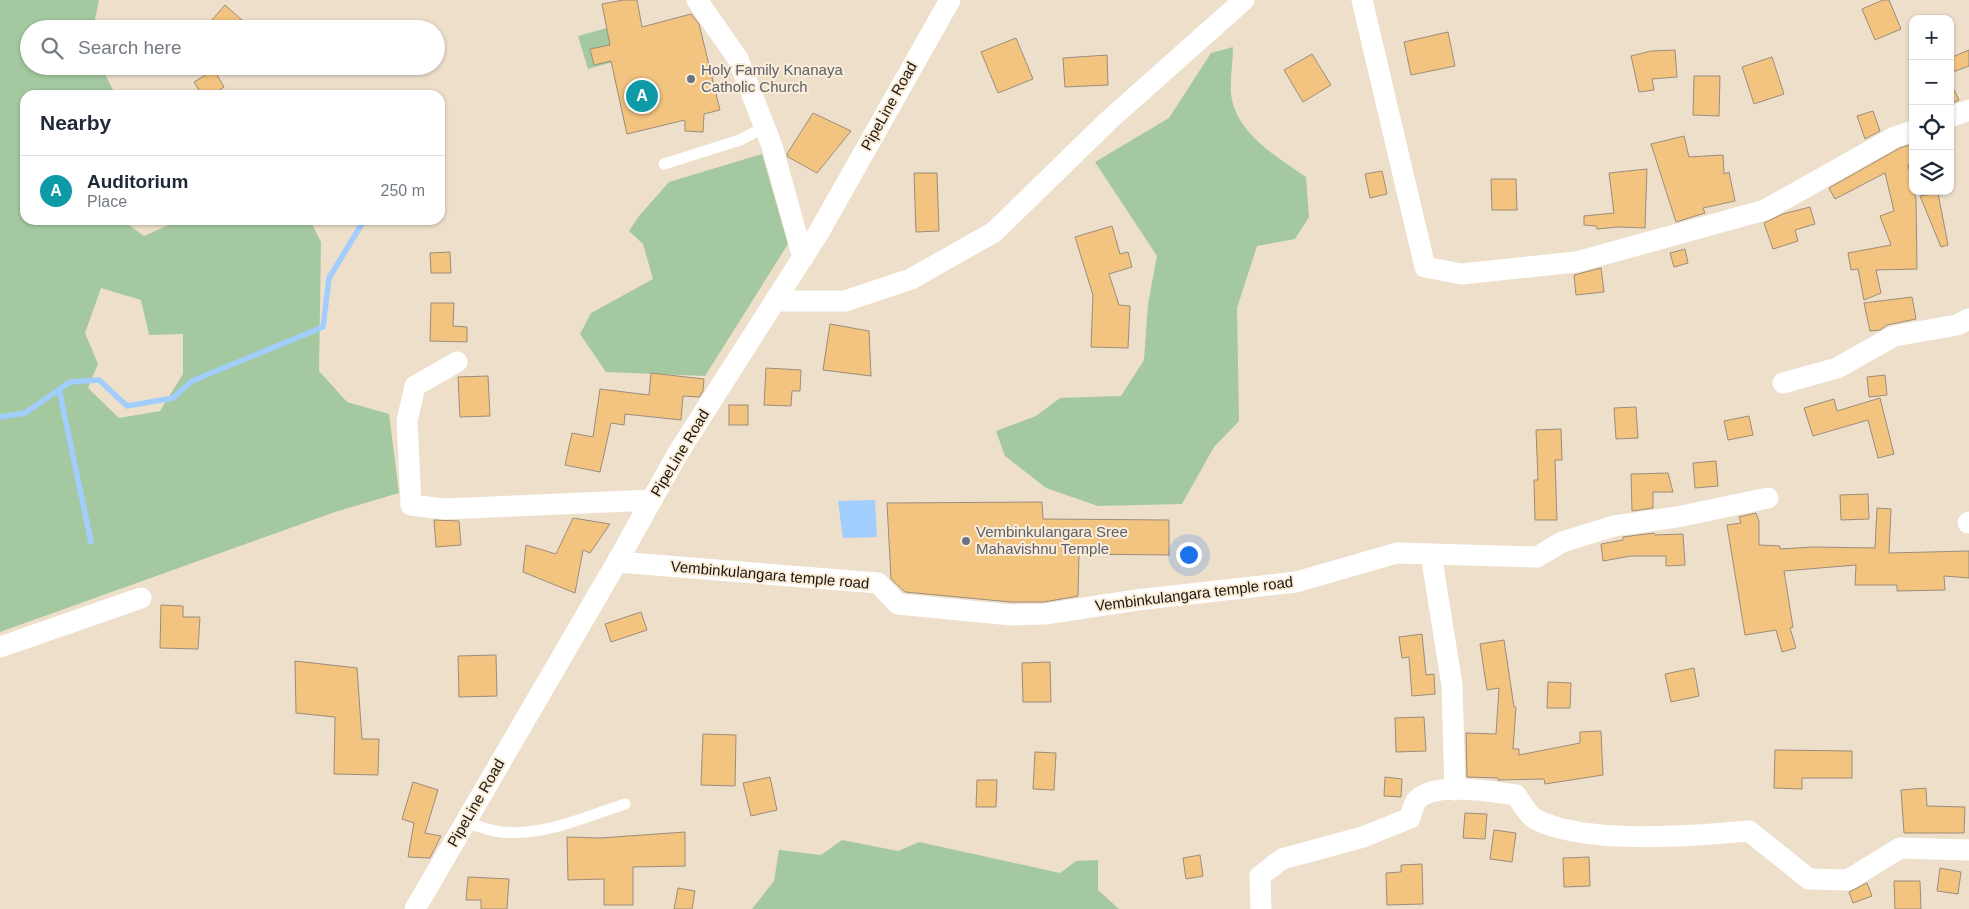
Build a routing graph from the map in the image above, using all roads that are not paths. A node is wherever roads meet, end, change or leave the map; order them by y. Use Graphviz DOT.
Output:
graph roads {
  1 [pos="697,0"];
  2 [pos="950,0"];
  3 [pos="1244,0"];
  4 [pos="1362,0"];
  5 [pos="1969,110"];
  6 [pos="1954,116"];
  7 [pos="765,127"];
  8 [pos="1909,132"];
  9 [pos="664,164"];
  10 [pos="803,258"];
  11 [pos="776,301"];
  12 [pos="1969,319"];
  13 [pos="457,362"];
  14 [pos="1783,383"];
  15 [pos="1768,498"];
  16 [pos="652,500"];
  17 [pos="1431,554"];
  18 [pos="618,562"];
  19 [pos="141,598"];
  20 [pos="0,647"];
  21 [pos="1455,790"];
  22 [pos="625,804"];
  23 [pos="465,822"];
  24 [pos="1969,850"];
  25 [pos="415,909"];
  26 [pos="1261,909"];
  1 -- 7 [label="street"];
  2 -- 10 [label="street, PipeLine Road"];
  3 -- 11 [label="street"];
  4 -- 8 [label="street"];
  5 -- 6 [label="street"];
  7 -- 9 [label="lane"];
  7 -- 10 [label="street"];
  10 -- 11 [label="street, PipeLine Road"];
  11 -- 16 [label="street, PipeLine Road"];
  12 -- 14 [label="street"];
  13 -- 16 [label="street"];
  15 -- 17 [label="street, Vembinkulangara temple road"];
  16 -- 18 [label="street, PipeLine Road"];
  17 -- 18 [label="street, Vembinkulangara temple road"];
  17 -- 21 [label="street"];
  18 -- 23 [label="street, PipeLine Road"];
  19 -- 20 [label="street"];
  21 -- 24 [label="street"];
  21 -- 26 [label="street"];
  22 -- 23 [label="lane"];
  23 -- 25 [label="street, PipeLine Road"];
}
